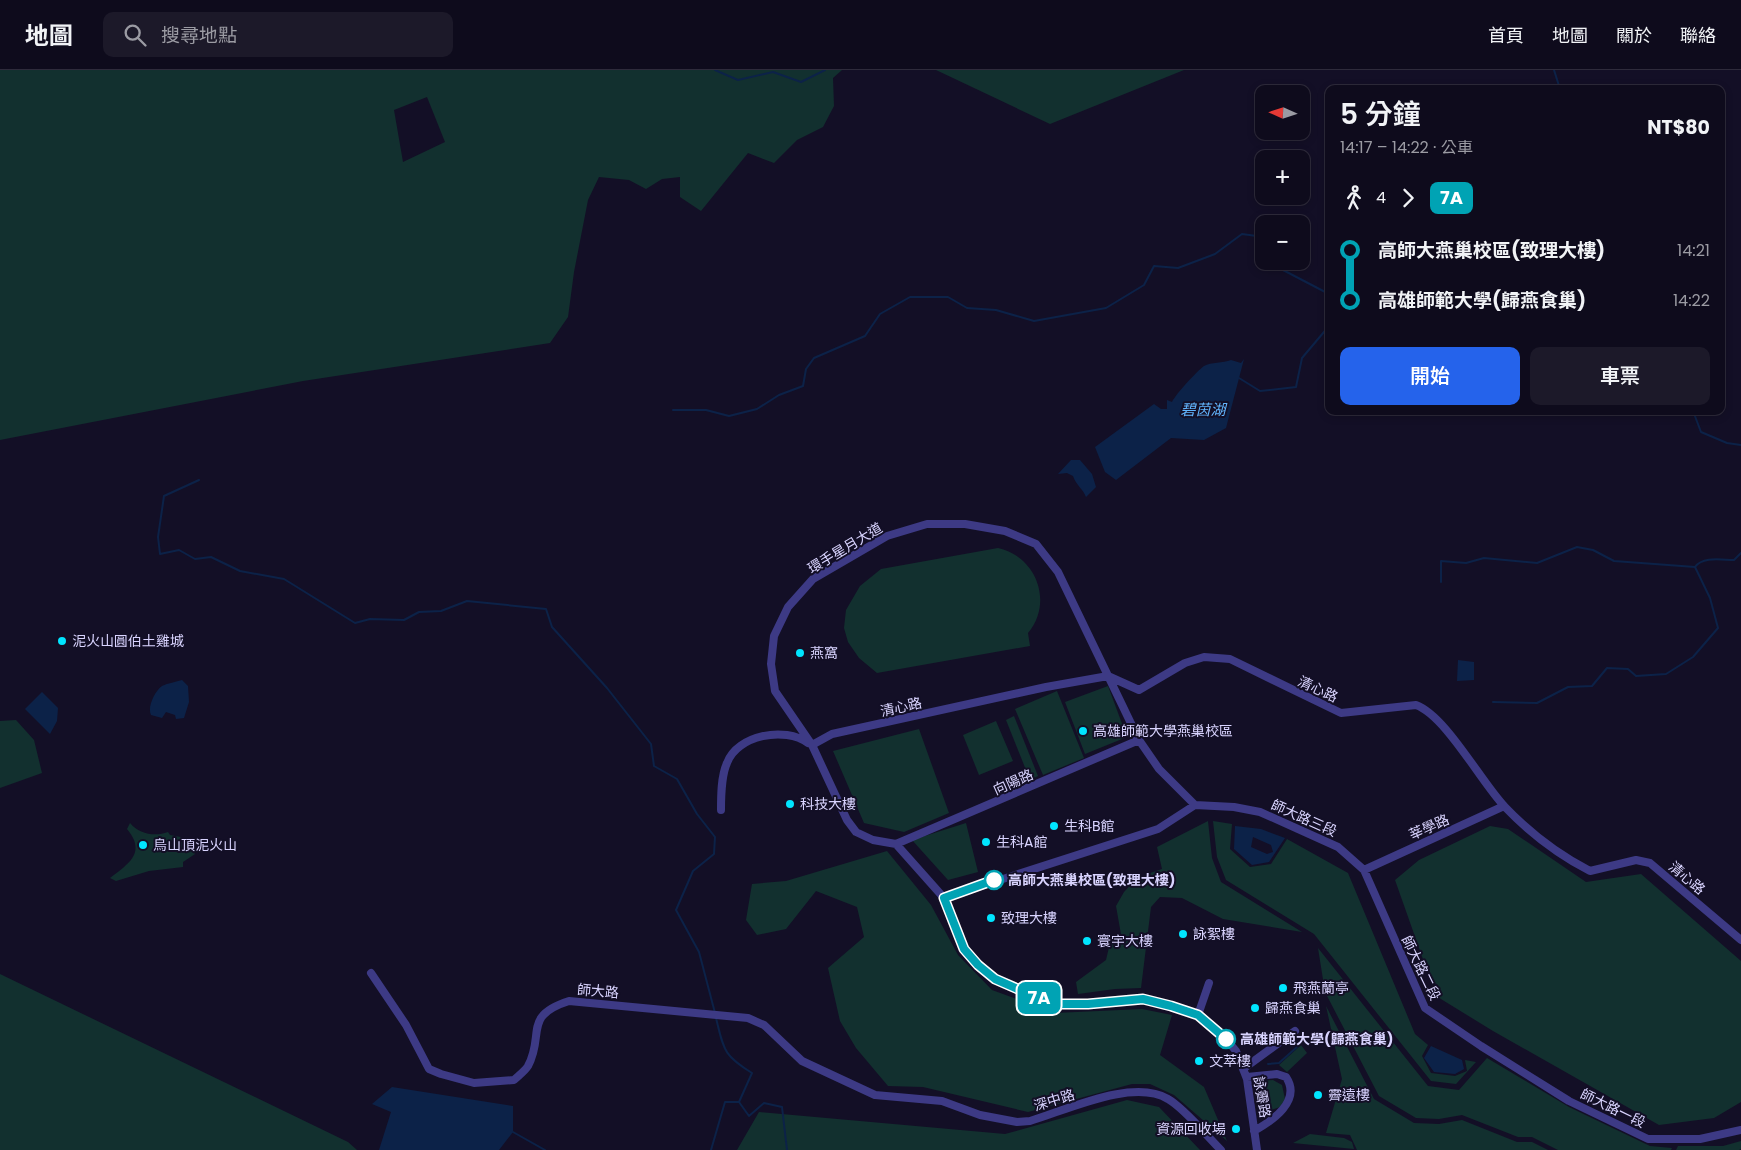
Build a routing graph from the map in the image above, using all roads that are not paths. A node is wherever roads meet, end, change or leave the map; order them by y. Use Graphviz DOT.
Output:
graph roads {
  1 [pos="1108,676"];
  2 [pos="1139,740"];
  3 [pos="812,745"];
  4 [pos="1195,805"];
  5 [pos="1504,806"];
  6 [pos="721,810"];
  7 [pos="896,844"];
  8 [pos="1364,870"];
  9 [pos="944,898"];
  10 [pos="1741,940"];
  11 [pos="371,973"];
  12 [pos="1209,983"];
  13 [pos="1198,1015"];
  14 [pos="1295,1031"];
  15 [pos="1488,1050"];
  16 [pos="1243,1068"];
  17 [pos="1247,1077"];
  18 [pos="876,1095"];
  19 [pos="1741,1130"];
  20 [pos="1254,1131"];
  21 [pos="1220,1150"];
  22 [pos="1257,1150"];
  1 -- 2 [label="street, 環手星月大道"];
  1 -- 3 [label="street, 清心路"];
  1 -- 3 [label="street, 環手星月大道"];
  1 -- 5 [label="street, 清心路"];
  2 -- 4 [label="street, 環手星月大道"];
  2 -- 7 [label="street, 向陽路"];
  3 -- 6 [label="street"];
  3 -- 7 [label="street, 環手星月大道"];
  4 -- 8 [label="street, 師大路三段"];
  4 -- 9 [label="street"];
  5 -- 8 [label="street, 莘學路"];
  5 -- 10 [label="street, 清心路"];
  7 -- 9 [label="street"];
  8 -- 15 [label="street, 師大路二段"];
  9 -- 13 [label="street, 詠霽路"];
  11 -- 18 [label="street, 師大路"];
  12 -- 13 [label="street"];
  13 -- 16 [label="street, 詠霽路"];
  14 -- 16 [label="street"];
  15 -- 19 [label="street, 師大路一段"];
  16 -- 17 [label="street, 詠霽路"];
  17 -- 20 [label="street, 詠霽路"];
  17 -- 20 [label="street"];
  18 -- 21 [label="street, 深中路"];
  20 -- 22 [label="street, 詠霽路"];
}
